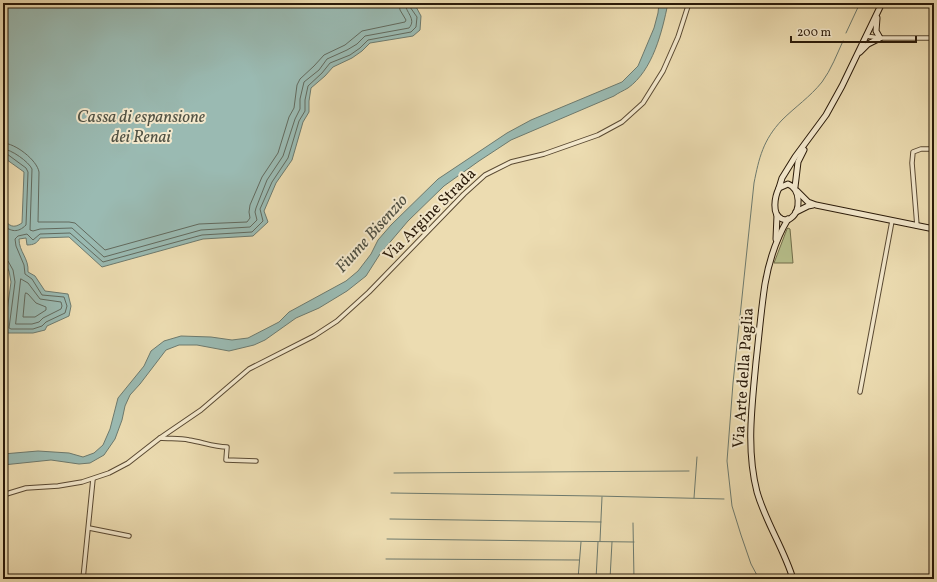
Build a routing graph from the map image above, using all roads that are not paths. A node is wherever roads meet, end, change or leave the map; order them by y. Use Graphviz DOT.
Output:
graph roads {
  1 [pos="689,3"];
  2 [pos="882,3"];
  3 [pos="877,15"];
  4 [pos="866,36"];
  5 [pos="880,38"];
  6 [pos="934,38"];
  7 [pos="856,57"];
  8 [pos="811,136"];
  9 [pos="934,149"];
  10 [pos="779,188"];
  11 [pos="796,189"];
  12 [pos="816,205"];
  13 [pos="796,212"];
  14 [pos="777,214"];
  15 [pos="788,219"];
  16 [pos="892,221"];
  17 [pos="917,226"];
  18 [pos="934,229"];
  19 [pos="775,245"];
  20 [pos="860,392"];
  21 [pos="160,438"];
  22 [pos="256,461"];
  23 [pos="93,479"];
  24 [pos="3,495"];
  25 [pos="89,528"];
  26 [pos="129,536"];
  27 [pos="83,579"];
  28 [pos="793,579"];
  1 -- 21 [label="street, Via Argine Strada"];
  2 -- 3 [label="main road, Via Arte della Paglia"];
  3 -- 4 [label="main road, Via Arte della Paglia"];
  3 -- 5 [label="main road"];
  4 -- 5 [label="street"];
  4 -- 7 [label="main road, Via Arte della Paglia"];
  5 -- 6 [label="street"];
  5 -- 7 [label="main road"];
  7 -- 8 [label="main road, Via Arte della Paglia"];
  8 -- 10 [label="main road, Via Arte della Paglia"];
  8 -- 11 [label="main road, Via Arte della Paglia"];
  9 -- 17 [label="street"];
  10 -- 11 [label="main road"];
  10 -- 14 [label="main road, Via Arte della Paglia"];
  11 -- 12 [label="main road"];
  11 -- 13 [label="main road, Via Arte della Paglia"];
  12 -- 13 [label="main road"];
  12 -- 16 [label="main road"];
  13 -- 15 [label="main road, Via Arte della Paglia"];
  14 -- 15 [label="main road"];
  14 -- 19 [label="main road, Via Arte della Paglia"];
  15 -- 19 [label="main road, Via Arte della Paglia"];
  16 -- 17 [label="main road"];
  16 -- 20 [label="street"];
  17 -- 18 [label="main road"];
  19 -- 28 [label="main road, Via Arte della Paglia"];
  21 -- 22 [label="street"];
  21 -- 23 [label="street, Via Argine Strada"];
  23 -- 24 [label="street, Via Argine Strada"];
  23 -- 25 [label="street"];
  25 -- 26 [label="street"];
  25 -- 27 [label="street"];
}
